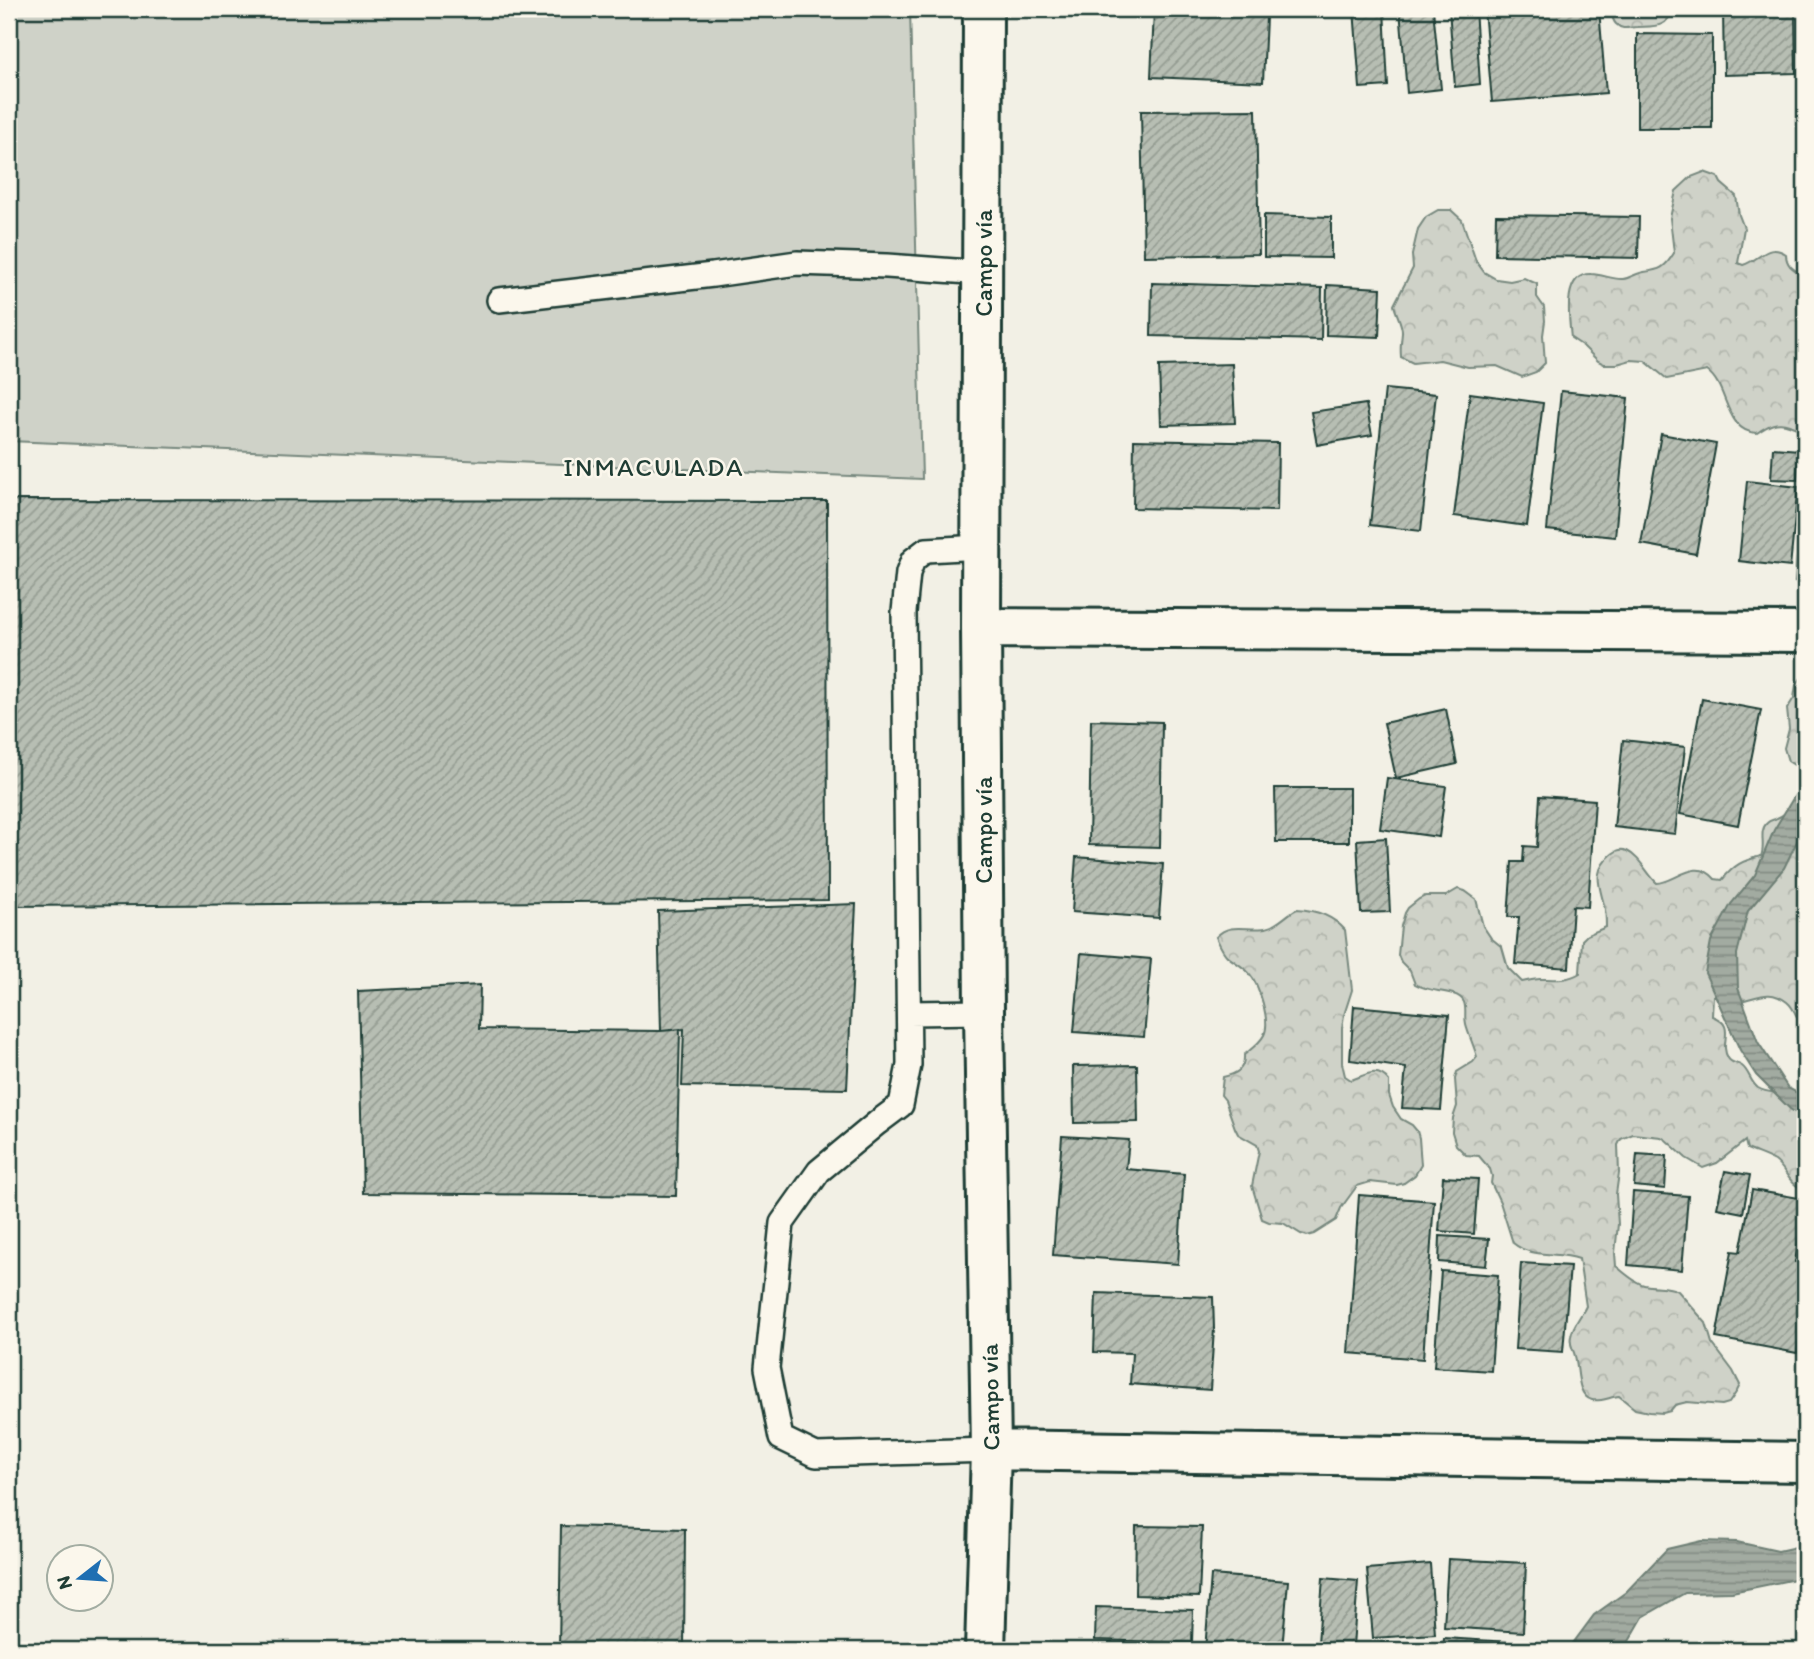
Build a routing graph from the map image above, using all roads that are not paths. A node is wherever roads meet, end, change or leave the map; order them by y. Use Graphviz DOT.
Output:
graph roads {
  1 [pos="984,9"];
  2 [pos="983,273"];
  3 [pos="499,300"];
  4 [pos="981,547"];
  5 [pos="981,628"];
  6 [pos="1805,632"];
  7 [pos="984,1012"];
  8 [pos="909,1013"];
  9 [pos="991,1450"];
  10 [pos="1805,1462"];
  11 [pos="985,1650"];
  1 -- 2 [label="street, Campo vía"];
  2 -- 3 [label="lane"];
  2 -- 4 [label="street, Campo vía"];
  4 -- 5 [label="street, Campo vía"];
  4 -- 8 [label="lane"];
  5 -- 6 [label="street"];
  5 -- 7 [label="street, Campo vía"];
  7 -- 8 [label="lane"];
  7 -- 9 [label="street, Campo vía"];
  8 -- 9 [label="lane"];
  9 -- 10 [label="street"];
  9 -- 11 [label="street, Campo vía"];
}
